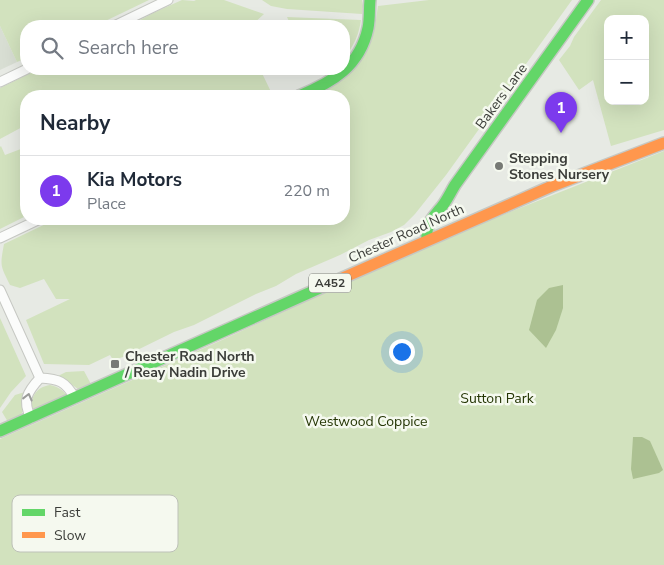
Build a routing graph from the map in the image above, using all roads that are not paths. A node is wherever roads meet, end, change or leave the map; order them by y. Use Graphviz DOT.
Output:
graph roads {
  1 [pos="168,0"];
  2 [pos="371,0"];
  3 [pos="588,0"];
  4 [pos="126,20"];
  5 [pos="350,66"];
  6 [pos="20,72"];
  7 [pos="340,75"];
  8 [pos="0,82"];
  9 [pos="316,90"];
  10 [pos="664,143"];
  11 [pos="438,211"];
  12 [pos="27,225"];
  13 [pos="439,234"];
  14 [pos="0,238"];
  15 [pos="427,240"];
  16 [pos="0,290"];
  17 [pos="40,378"];
  18 [pos="75,398"];
  19 [pos="31,418"];
  20 [pos="0,432"];
  1 -- 4 [label="street"];
  2 -- 5 [label="main road"];
  3 -- 11 [label="main road, Bakers Lane"];
  6 -- 8 [label="street"];
  7 -- 9 [label="main road"];
  10 -- 13 [label="main road, Chester Road North / A452"];
  11 -- 13 [label="main road"];
  11 -- 15 [label="main road, Bakers Lane"];
  12 -- 14 [label="street"];
  13 -- 15 [label="main road, Chester Road North / A452"];
  15 -- 18 [label="main road, Chester Road North / A452"];
  16 -- 17 [label="street"];
  17 -- 18 [label="street"];
  19 -- 17 [label="street, one-way"];
  18 -- 19 [label="main road, Chester Road North / A452"];
  19 -- 20 [label="main road, Chester Road North / A452"];
}
